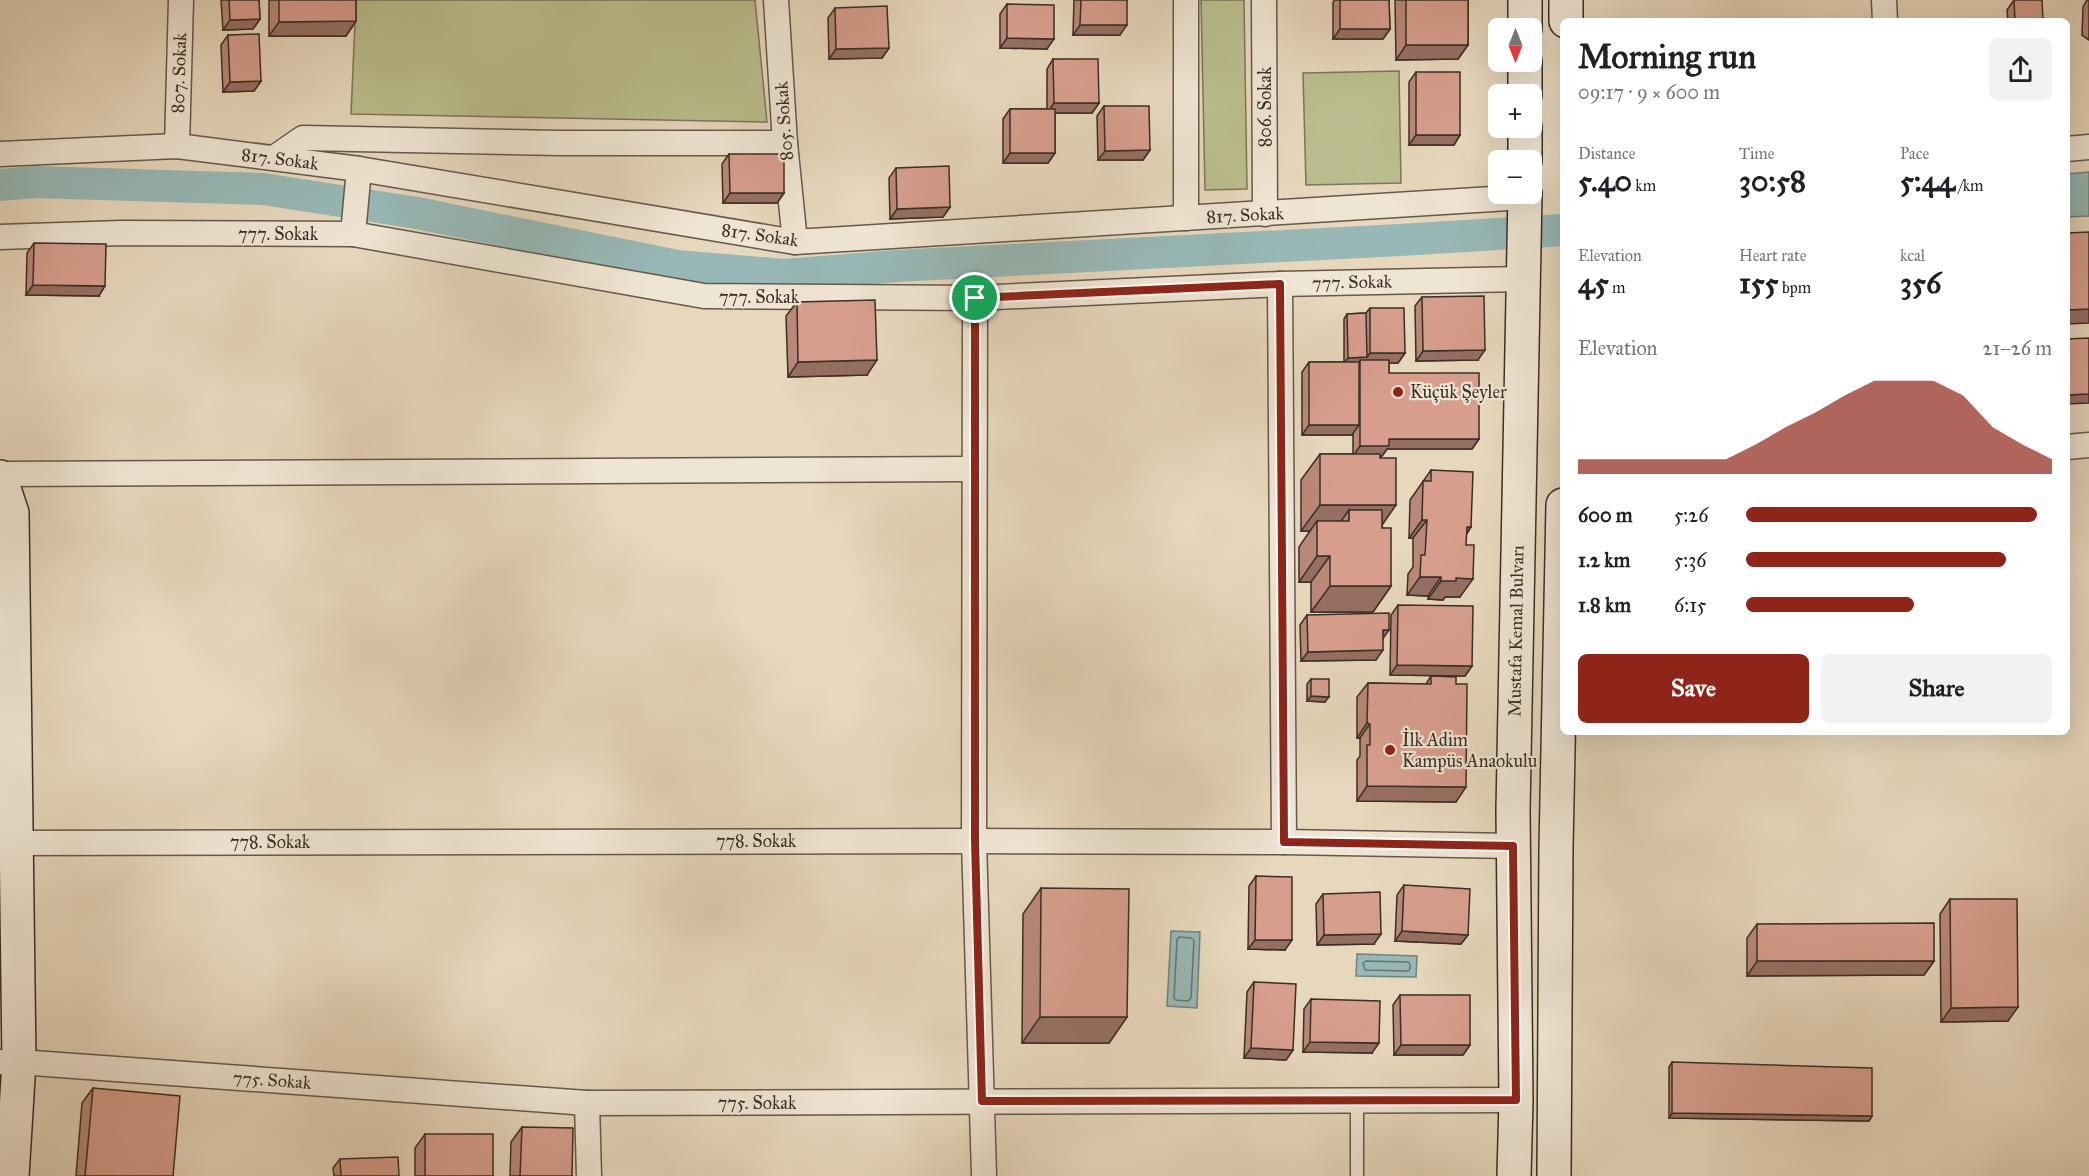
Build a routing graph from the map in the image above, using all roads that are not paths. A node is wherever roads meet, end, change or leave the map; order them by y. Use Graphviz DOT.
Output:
graph roads {
  1 [pos="181,0"];
  2 [pos="776,0"];
  3 [pos="1186,0"];
  4 [pos="1264,0"];
  5 [pos="1525,0"];
  6 [pos="1566,0"];
  7 [pos="1884,0"];
  8 [pos="1525,18"];
  9 [pos="1566,18"];
  10 [pos="1885,18"];
  11 [pos="785,143"];
  12 [pos="177,146"];
  13 [pos="2089,147"];
  14 [pos="2070,149"];
  15 [pos="0,154"];
  16 [pos="274,158"];
  17 [pos="359,169"];
  18 [pos="1488,198"];
  19 [pos="1525,204"];
  20 [pos="1265,214"];
  21 [pos="1186,218"];
  22 [pos="353,234"];
  23 [pos="0,237"];
  24 [pos="795,242"];
  25 [pos="1522,279"];
  26 [pos="1280,284"];
  27 [pos="975,298"];
  28 [pos="2089,445"];
  29 [pos="2070,447"];
  30 [pos="975,469"];
  31 [pos="0,475"];
  32 [pos="6,514"];
  33 [pos="1560,652"];
  34 [pos="975,841"];
  35 [pos="1284,842"];
  36 [pos="8,843"];
  37 [pos="1513,846"];
  38 [pos="9,1062"];
  39 [pos="1357,1100"];
  40 [pos="1516,1100"];
  41 [pos="982,1101"];
  42 [pos="587,1103"];
  43 [pos="12,1176"];
  44 [pos="589,1176"];
  45 [pos="984,1176"];
  46 [pos="1357,1176"];
  47 [pos="1514,1176"];
  48 [pos="1554,1176"];
  1 -- 12 [label="street, 807. Sokak"];
  2 -- 11 [label="street, 805. Sokak"];
  3 -- 21 [label="street"];
  4 -- 20 [label="street, 806. Sokak"];
  5 -- 8 [label="main road"];
  6 -- 9 [label="main road"];
  7 -- 10 [label="street"];
  11 -- 16 [label="street"];
  11 -- 24 [label="street, 805. Sokak"];
  12 -- 15 [label="street, 817. Sokak"];
  12 -- 16 [label="street, 817. Sokak"];
  13 -- 14 [label="street"];
  16 -- 17 [label="street, 817. Sokak"];
  17 -- 22 [label="street"];
  17 -- 24 [label="street, 817. Sokak"];
  18 -- 20 [label="street, 817. Sokak"];
  19 -- 25 [label="main road, Mustafa Kemal Bulvarı"];
  20 -- 21 [label="street, 817. Sokak"];
  21 -- 24 [label="street, 817. Sokak"];
  22 -- 23 [label="street, 777. Sokak"];
  22 -- 27 [label="street, 777. Sokak"];
  25 -- 26 [label="street, 777. Sokak"];
  25 -- 37 [label="main road, Mustafa Kemal Bulvarı"];
  26 -- 27 [label="street, 777. Sokak"];
  26 -- 35 [label="street"];
  27 -- 30 [label="street"];
  28 -- 29 [label="street"];
  30 -- 31 [label="street"];
  30 -- 34 [label="street"];
  31 -- 32 [label="main road"];
  32 -- 36 [label="main road"];
  33 -- 48 [label="main road"];
  34 -- 35 [label="street, 778. Sokak"];
  34 -- 36 [label="street, 778. Sokak"];
  34 -- 41 [label="street"];
  35 -- 37 [label="street, 778. Sokak"];
  36 -- 38 [label="main road"];
  37 -- 40 [label="main road, Mustafa Kemal Bulvarı"];
  38 -- 42 [label="street, 775. Sokak"];
  38 -- 43 [label="main road"];
  39 -- 40 [label="street, 775. Sokak"];
  39 -- 41 [label="street, 775. Sokak"];
  39 -- 46 [label="lane"];
  40 -- 47 [label="main road, Mustafa Kemal Bulvarı"];
  41 -- 42 [label="street, 775. Sokak"];
  41 -- 45 [label="street"];
  42 -- 44 [label="street"];
}
